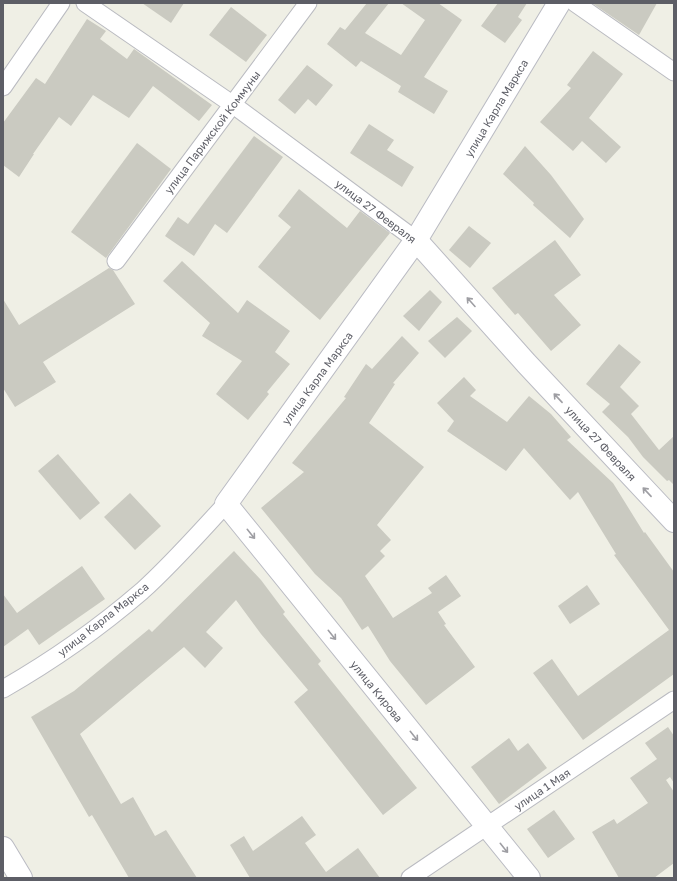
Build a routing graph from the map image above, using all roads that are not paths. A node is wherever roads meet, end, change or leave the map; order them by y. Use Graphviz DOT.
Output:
graph roads {
  1 [pos="61,3"];
  2 [pos="85,3"];
  3 [pos="308,3"];
  4 [pos="559,3"];
  5 [pos="575,3"];
  6 [pos="674,72"];
  7 [pos="3,87"];
  8 [pos="232,104"];
  9 [pos="416,240"];
  10 [pos="116,261"];
  11 [pos="226,504"];
  12 [pos="674,521"];
  13 [pos="3,689"];
  14 [pos="674,700"];
  15 [pos="487,826"];
  16 [pos="3,848"];
  17 [pos="21,878"];
  18 [pos="410,878"];
  19 [pos="529,878"];
  1 -- 7 [label="street"];
  2 -- 8 [label="street, улица 27 Февраля"];
  3 -- 8 [label="street, улица Парижской Коммуны"];
  4 -- 9 [label="street, улица Карла Маркса"];
  5 -- 6 [label="street"];
  8 -- 9 [label="street, улица 27 Февраля"];
  8 -- 10 [label="street, улица Парижской Коммуны"];
  9 -- 11 [label="street, улица Карла Маркса"];
  12 -- 9 [label="street, улица 27 Февраля, one-way"];
  11 -- 13 [label="street, улица Карла Маркса"];
  11 -- 15 [label="street, улица Кирова, one-way"];
  14 -- 15 [label="street, улица 1 Мая"];
  15 -- 18 [label="street, улица 1 Мая"];
  15 -- 19 [label="street, улица Кирова, one-way"];
  16 -- 17 [label="street"];
}
